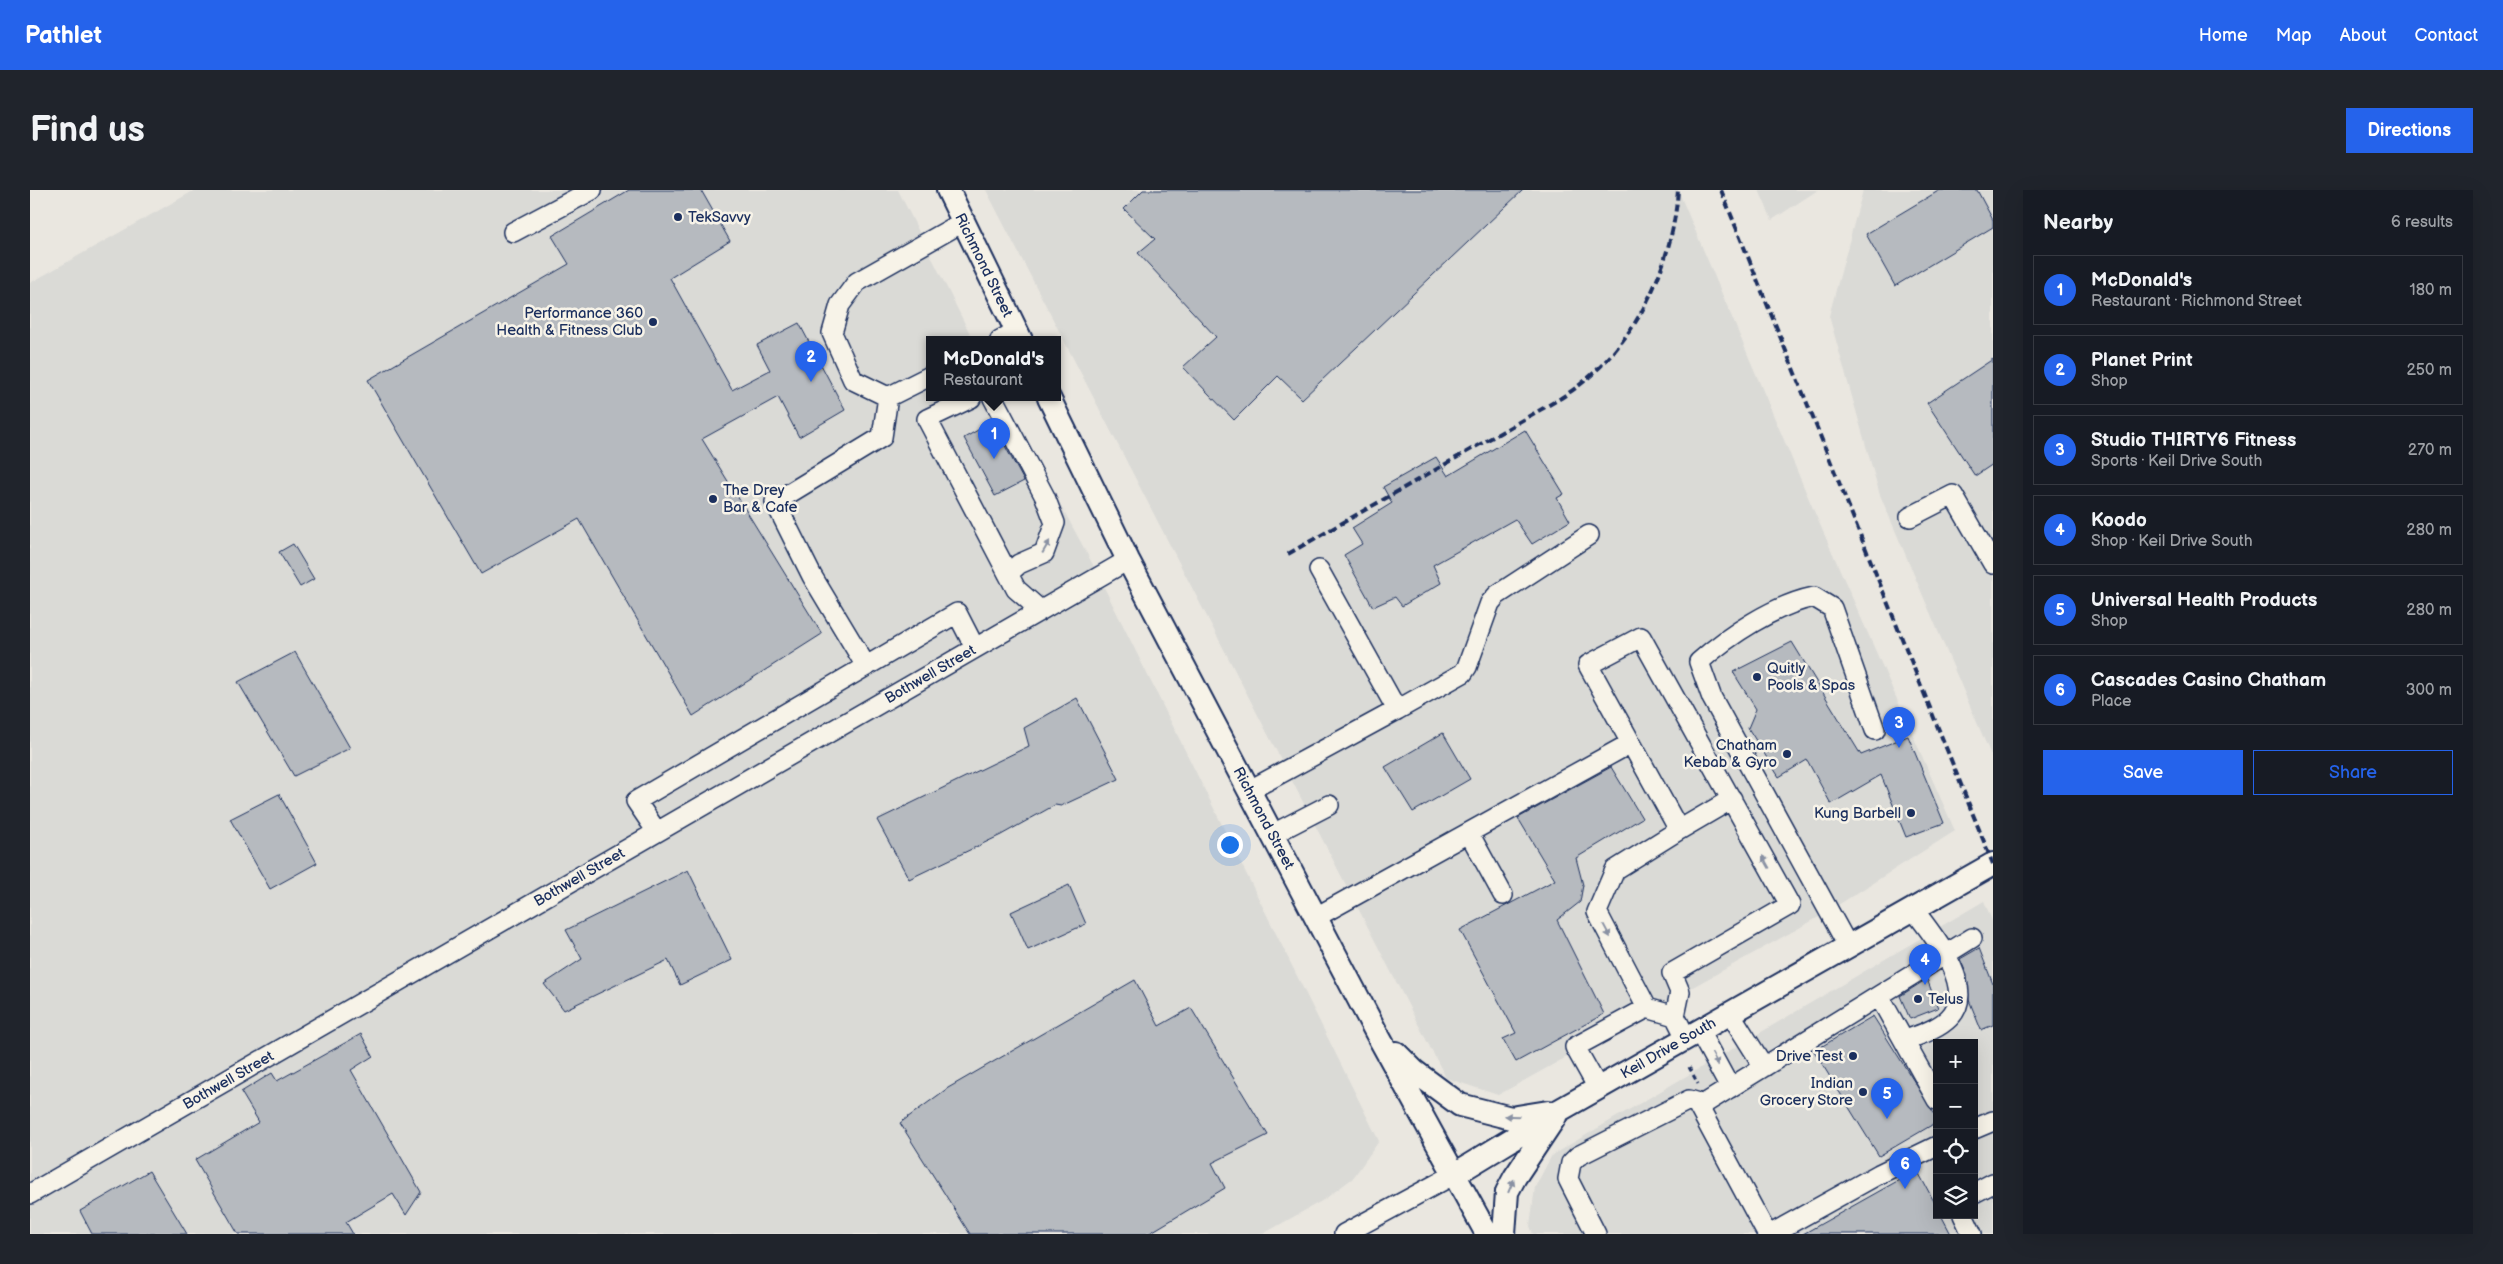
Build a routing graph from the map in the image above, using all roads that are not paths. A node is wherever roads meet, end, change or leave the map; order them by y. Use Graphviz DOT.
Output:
graph roads {
  1 [pos="592,190"];
  2 [pos="948,190"];
  3 [pos="963,222"];
  4 [pos="513,232"];
  5 [pos="1013,336"];
  6 [pos="926,378"];
  7 [pos="888,397"];
  8 [pos="965,401"];
  9 [pos="995,401"];
  10 [pos="1050,401"];
  11 [pos="1910,517"];
  12 [pos="1589,535"];
  13 [pos="1128,560"];
  14 [pos="1993,564"];
  15 [pos="1319,570"];
  16 [pos="1008,574"];
  17 [pos="1040,610"];
  18 [pos="975,648"];
  19 [pos="866,666"];
  20 [pos="1397,710"];
  21 [pos="1875,730"];
  22 [pos="1631,743"];
  23 [pos="1250,790"];
  24 [pos="1732,799"];
  25 [pos="1329,805"];
  26 [pos="1679,830"];
  27 [pos="657,832"];
  28 [pos="1469,833"];
  29 [pos="1273,834"];
  30 [pos="1993,864"];
  31 [pos="1503,895"];
  32 [pos="1913,909"];
  33 [pos="1316,917"];
  34 [pos="1972,938"];
  35 [pos="1848,946"];
  36 [pos="1946,954"];
  37 [pos="1879,996"];
  38 [pos="1647,1008"];
  39 [pos="1730,1013"];
  40 [pos="1675,1016"];
  41 [pos="1376,1032"];
  42 [pos="1693,1034"];
  43 [pos="1904,1041"];
  44 [pos="1764,1067"];
  45 [pos="1598,1088"];
  46 [pos="1730,1088"];
  47 [pos="1933,1093"];
  48 [pos="1699,1108"];
  49 [pos="1560,1110"];
  50 [pos="1993,1121"];
  51 [pos="1978,1127"];
  52 [pos="1933,1148"];
  53 [pos="1455,1174"];
  54 [pos="1993,1183"];
  55 [pos="1978,1191"];
  56 [pos="30,1194"];
  57 [pos="1965,1219"];
  58 [pos="1344,1234"];
  59 [pos="1486,1234"];
  60 [pos="1504,1234"];
  61 [pos="1596,1234"];
  62 [pos="1767,1234"];
  63 [pos="1772,1234"];
  64 [pos="1972,1234"];
  1 -- 4 [label="street"];
  2 -- 3 [label="main road, Richmond Street"];
  3 -- 5 [label="main road, Richmond Street"];
  3 -- 7 [label="street"];
  6 -- 7 [label="street"];
  7 -- 19 [label="street"];
  8 -- 16 [label="street"];
  16 -- 9 [label="street, one-way"];
  10 -- 13 [label="main road, Richmond Street"];
  11 -- 14 [label="street"];
  12 -- 20 [label="street"];
  13 -- 17 [label="street, Bothwell Street"];
  13 -- 23 [label="main road, Richmond Street"];
  15 -- 20 [label="street"];
  16 -- 17 [label="street"];
  17 -- 18 [label="street, Bothwell Street"];
  18 -- 19 [label="street"];
  18 -- 27 [label="street, Bothwell Street"];
  19 -- 27 [label="street"];
  20 -- 23 [label="street"];
  21 -- 35 [label="street"];
  22 -- 24 [label="street"];
  22 -- 26 [label="street"];
  22 -- 28 [label="street"];
  23 -- 29 [label="main road, Richmond Street"];
  24 -- 26 [label="street"];
  40 -- 24 [label="street, one-way"];
  25 -- 29 [label="street"];
  26 -- 38 [label="street, one-way"];
  27 -- 56 [label="street, Bothwell Street"];
  28 -- 31 [label="street"];
  28 -- 33 [label="street"];
  29 -- 33 [label="main road, Richmond Street"];
  30 -- 32 [label="main road, Keil Drive South"];
  32 -- 35 [label="main road, Keil Drive South"];
  32 -- 36 [label="street"];
  33 -- 41 [label="main road, Richmond Street"];
  34 -- 36 [label="street"];
  35 -- 39 [label="main road, Keil Drive South"];
  36 -- 37 [label="street"];
  36 -- 43 [label="street"];
  37 -- 43 [label="street"];
  37 -- 44 [label="street"];
  38 -- 40 [label="street"];
  38 -- 45 [label="street"];
  39 -- 42 [label="main road, Keil Drive South"];
  39 -- 44 [label="street"];
  40 -- 42 [label="street"];
  49 -- 41 [label="main road, one-way"];
  41 -- 53 [label="main road, Richmond Street"];
  42 -- 45 [label="main road, Keil Drive South"];
  42 -- 46 [label="street, one-way"];
  43 -- 47 [label="street"];
  44 -- 46 [label="street"];
  45 -- 49 [label="main road, Keil Drive South"];
  46 -- 48 [label="street"];
  48 -- 61 [label="street"];
  48 -- 62 [label="street"];
  49 -- 53 [label="main road, Keil Drive South"];
  60 -- 49 [label="main road, one-way"];
  50 -- 51 [label="street"];
  52 -- 63 [label="street"];
  53 -- 58 [label="street, Keil Drive South"];
  53 -- 59 [label="main road, Richmond Street"];
  54 -- 55 [label="street"];
  57 -- 64 [label="street"];
}
